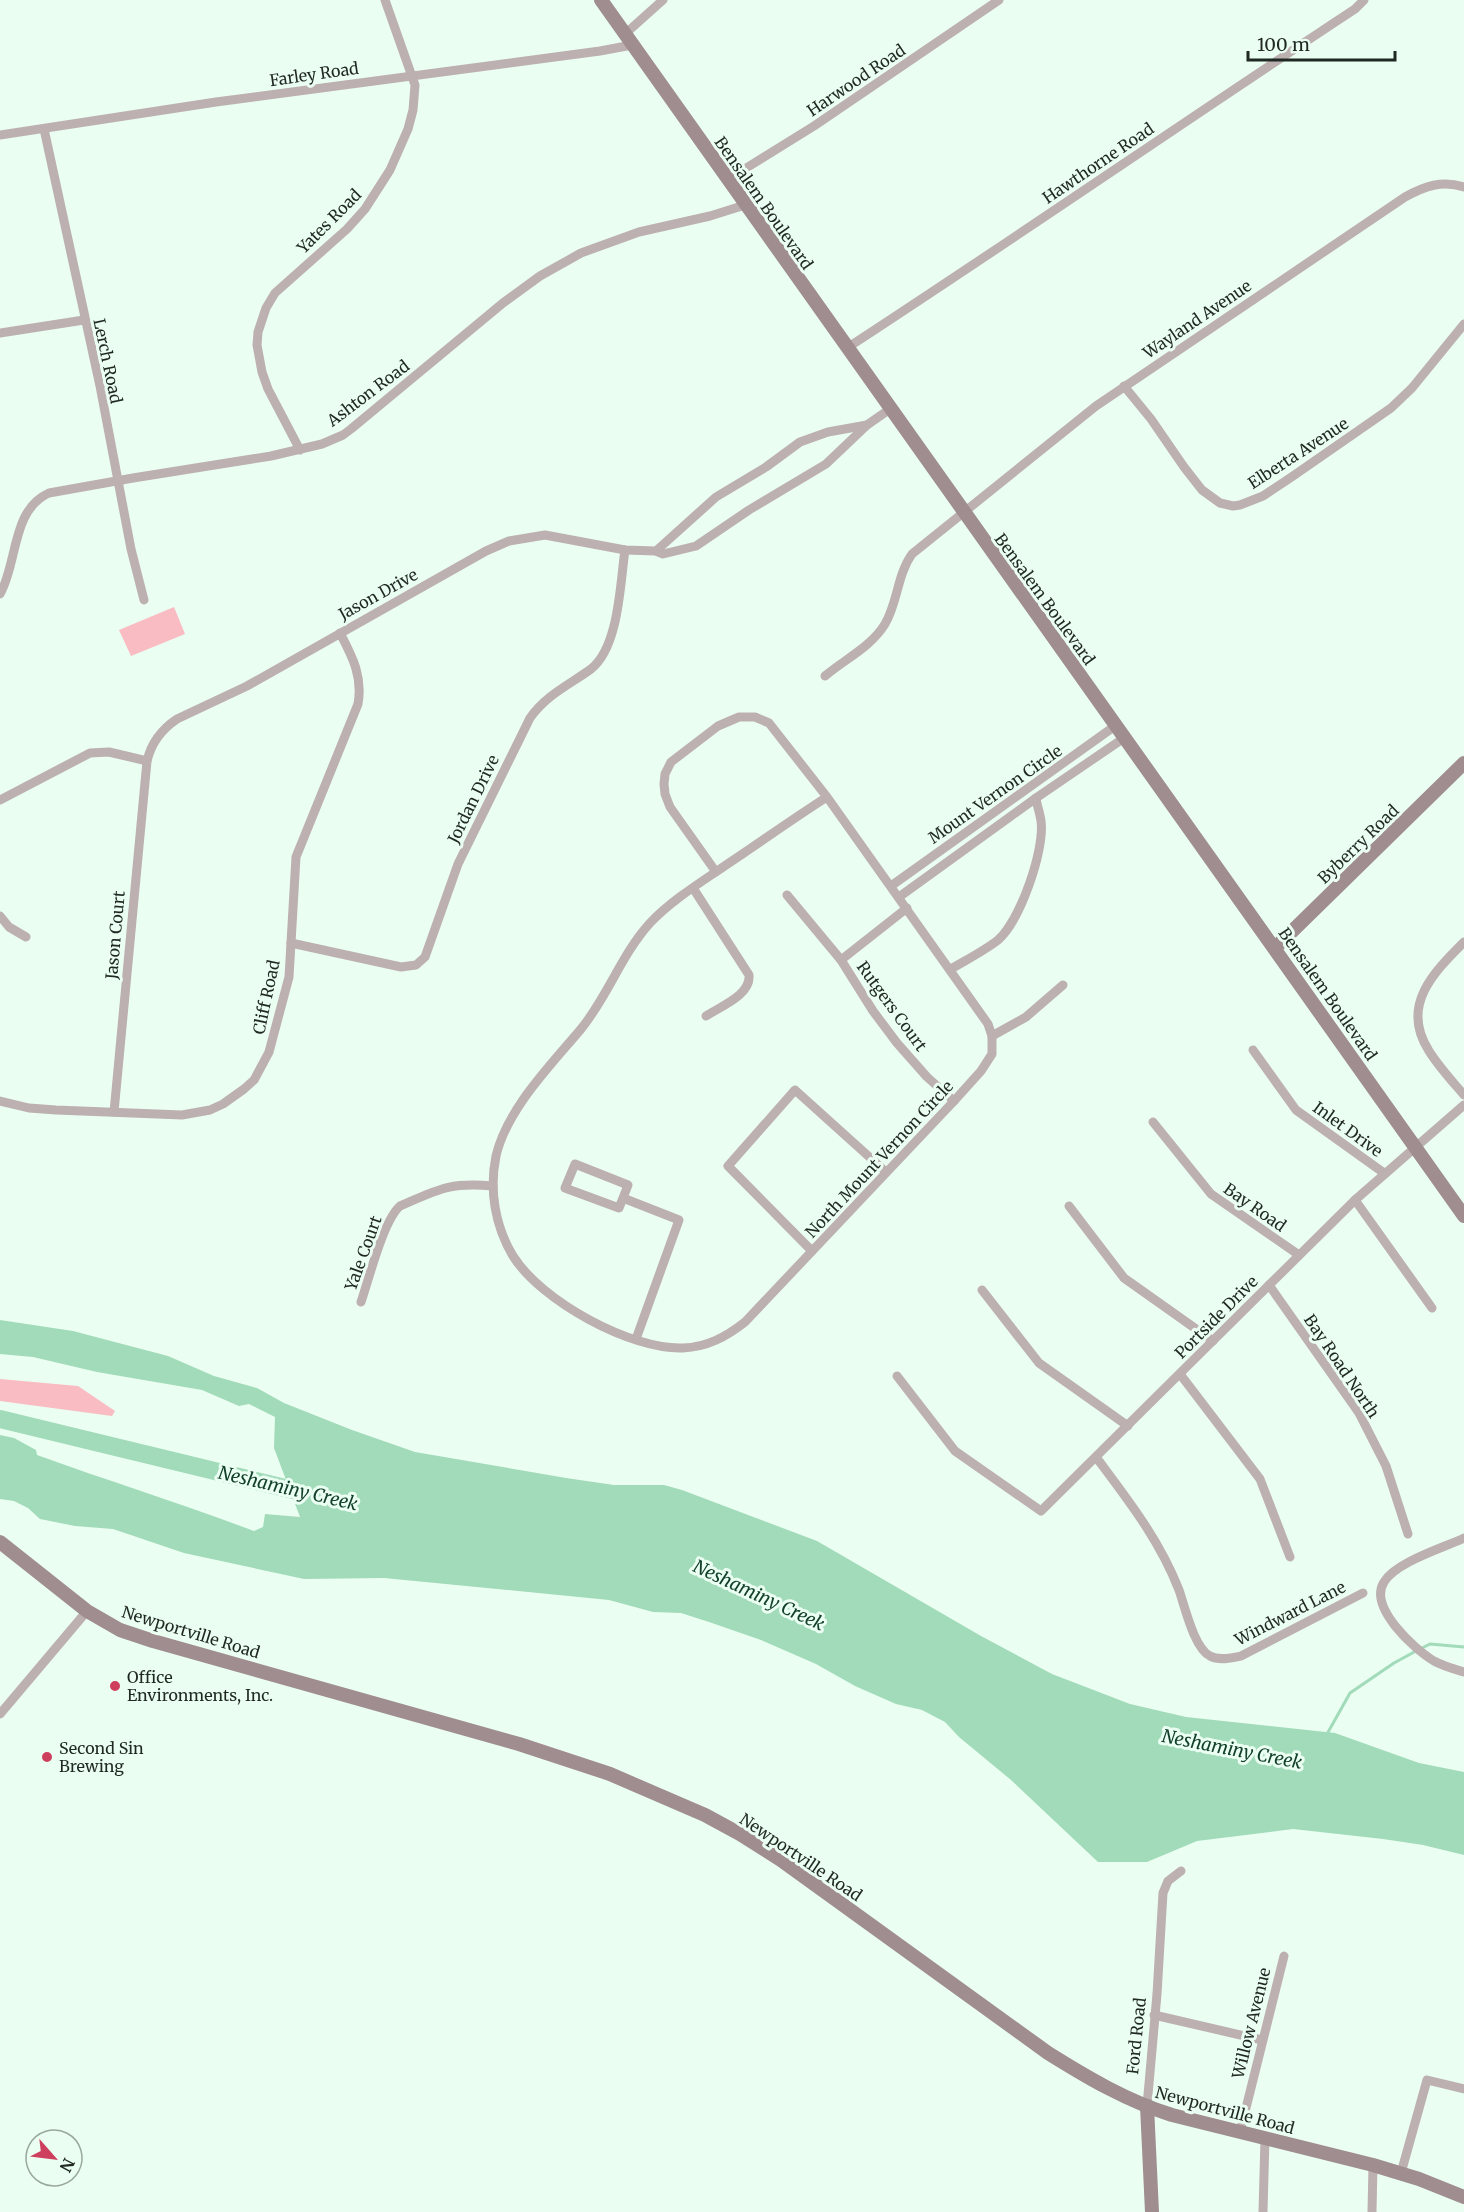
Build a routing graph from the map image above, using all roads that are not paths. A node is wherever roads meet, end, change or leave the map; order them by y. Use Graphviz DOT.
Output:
graph roads {
  1 [pos="385,0"];
  2 [pos="601,0"];
  3 [pos="663,0"];
  4 [pos="999,0"];
  5 [pos="1364,0"];
  6 [pos="628,39"];
  7 [pos="413,76"];
  8 [pos="44,129"];
  9 [pos="0,135"];
  10 [pos="727,180"];
  11 [pos="1464,187"];
  12 [pos="745,205"];
  13 [pos="84,321"];
  14 [pos="1464,324"];
  15 [pos="0,333"];
  16 [pos="847,348"];
  17 [pos="1124,386"];
  18 [pos="890,410"];
  19 [pos="867,425"];
  20 [pos="300,450"];
  21 [pos="117,482"];
  22 [pos="963,513"];
  23 [pos="625,550"];
  24 [pos="656,551"];
  25 [pos="0,594"];
  26 [pos="144,600"];
  27 [pos="340,633"];
  28 [pos="825,676"];
  29 [pos="1115,726"];
  30 [pos="1124,738"];
  31 [pos="147,761"];
  32 [pos="1464,763"];
  33 [pos="827,797"];
  34 [pos="1035,798"];
  35 [pos="0,800"];
  36 [pos="716,872"];
  37 [pos="891,886"];
  38 [pos="693,888"];
  39 [pos="788,895"];
  40 [pos="899,897"];
  41 [pos="907,908"];
  42 [pos="0,916"];
  43 [pos="26,937"];
  44 [pos="1464,942"];
  45 [pos="291,944"];
  46 [pos="1275,948"];
  47 [pos="841,960"];
  48 [pos="951,969"];
  49 [pos="1063,985"];
  50 [pos="706,1016"];
  51 [pos="992,1036"];
  52 [pos="1252,1050"];
  53 [pos="1464,1095"];
  54 [pos="0,1101"];
  55 [pos="954,1101"];
  56 [pos="1464,1105"];
  57 [pos="114,1112"];
  58 [pos="1153,1122"];
  59 [pos="1415,1146"];
  60 [pos="886,1172"];
  61 [pos="1384,1173"];
  62 [pos="493,1186"];
  63 [pos="623,1198"];
  64 [pos="1355,1200"];
  65 [pos="1069,1206"];
  66 [pos="1464,1216"];
  67 [pos="812,1251"];
  68 [pos="1299,1255"];
  69 [pos="1269,1285"];
  70 [pos="982,1290"];
  71 [pos="361,1302"];
  72 [pos="1432,1308"];
  73 [pos="636,1339"];
  74 [pos="1213,1341"];
  75 [pos="1180,1374"];
  76 [pos="897,1376"];
  77 [pos="1128,1426"];
  78 [pos="1096,1457"];
  79 [pos="1408,1534"];
  80 [pos="1464,1538"];
  81 [pos="0,1542"];
  82 [pos="1290,1557"];
  83 [pos="1363,1593"];
  84 [pos="87,1611"];
  85 [pos="1464,1672"];
  86 [pos="0,1714"];
  87 [pos="1181,1871"];
  88 [pos="1284,1956"];
  89 [pos="1154,2015"];
  90 [pos="1262,2040"];
  91 [pos="1464,2090"];
  92 [pos="1147,2106"];
  93 [pos="1240,2132"];
  94 [pos="1265,2138"];
  95 [pos="1373,2165"];
  96 [pos="1401,2174"];
  97 [pos="1464,2197"];
  98 [pos="1152,2212"];
  99 [pos="1263,2212"];
  100 [pos="1371,2212"];
  1 -- 7 [label="street, Yates Road"];
  2 -- 6 [label="main road, Bensalem Boulevard"];
  3 -- 6 [label="street"];
  4 -- 10 [label="street, Harwood Road"];
  5 -- 16 [label="street, Hawthorne Road"];
  6 -- 7 [label="street, Farley Road"];
  6 -- 10 [label="main road, Bensalem Boulevard"];
  7 -- 8 [label="street, Farley Road"];
  7 -- 20 [label="street, Yates Road"];
  8 -- 9 [label="street, Farley Road"];
  8 -- 13 [label="street, Lerch Road"];
  10 -- 12 [label="main road, Bensalem Boulevard"];
  11 -- 17 [label="street, Wayland Avenue"];
  12 -- 16 [label="main road, Bensalem Boulevard"];
  12 -- 20 [label="street, Ashton Road"];
  13 -- 15 [label="street"];
  13 -- 21 [label="street, Lerch Road"];
  14 -- 17 [label="street, Elberta Avenue"];
  16 -- 18 [label="main road, Bensalem Boulevard"];
  17 -- 22 [label="street, Wayland Avenue"];
  18 -- 19 [label="street, Jason Drive"];
  18 -- 22 [label="main road, Bensalem Boulevard"];
  19 -- 24 [label="street, Jason Drive"];
  19 -- 24 [label="street, Jason Drive"];
  20 -- 21 [label="street, Ashton Road"];
  21 -- 25 [label="street, Ashton Road"];
  21 -- 26 [label="street, Lerch Road"];
  22 -- 28 [label="street, Wayland Avenue"];
  22 -- 29 [label="main road, Bensalem Boulevard"];
  23 -- 24 [label="street, Jason Drive"];
  23 -- 27 [label="street, Jason Drive"];
  23 -- 45 [label="street, Jordan Drive"];
  27 -- 31 [label="street, Jason Drive"];
  27 -- 45 [label="street, Cliff Road"];
  29 -- 30 [label="main road, Bensalem Boulevard"];
  29 -- 37 [label="street, Mount Vernon Circle"];
  30 -- 34 [label="street, Mount Vernon Circle"];
  30 -- 46 [label="main road, Bensalem Boulevard"];
  31 -- 35 [label="street"];
  31 -- 57 [label="street, Jason Court"];
  32 -- 46 [label="main road, Byberry Road"];
  33 -- 36 [label="street, North Mount Vernon Circle"];
  33 -- 36 [label="street"];
  33 -- 37 [label="street"];
  34 -- 40 [label="street, Mount Vernon Circle"];
  34 -- 48 [label="street"];
  36 -- 38 [label="street, North Mount Vernon Circle"];
  37 -- 40 [label="street"];
  38 -- 50 [label="street"];
  38 -- 62 [label="street, North Mount Vernon Circle"];
  39 -- 47 [label="street"];
  40 -- 41 [label="street"];
  41 -- 47 [label="street, Rutgers Court"];
  41 -- 48 [label="street"];
  42 -- 43 [label="street"];
  44 -- 53 [label="street"];
  45 -- 57 [label="street, Cliff Road"];
  46 -- 59 [label="main road, Bensalem Boulevard"];
  47 -- 55 [label="street, Rutgers Court"];
  48 -- 51 [label="street"];
  49 -- 51 [label="street"];
  51 -- 55 [label="street, North Mount Vernon Circle"];
  52 -- 61 [label="street, Inlet Drive"];
  54 -- 57 [label="street, Cliff Road"];
  55 -- 60 [label="street, North Mount Vernon Circle"];
  56 -- 59 [label="street, Portside Drive"];
  58 -- 68 [label="street, Bay Road"];
  59 -- 61 [label="street, Portside Drive"];
  59 -- 66 [label="main road, Bensalem Boulevard"];
  60 -- 67 [label="street, North Mount Vernon Circle"];
  60 -- 67 [label="street"];
  61 -- 64 [label="street, Portside Drive"];
  62 -- 71 [label="street, Yale Court"];
  62 -- 73 [label="street, North Mount Vernon Circle"];
  63 -- 63 [label="street"];
  63 -- 73 [label="street"];
  64 -- 68 [label="street, Portside Drive"];
  64 -- 72 [label="street"];
  65 -- 74 [label="street"];
  67 -- 73 [label="street, North Mount Vernon Circle"];
  68 -- 69 [label="street, Portside Drive"];
  69 -- 74 [label="street, Portside Drive"];
  69 -- 79 [label="street, Bay Road North"];
  70 -- 77 [label="street"];
  74 -- 75 [label="street, Portside Drive"];
  75 -- 77 [label="street, Portside Drive"];
  75 -- 82 [label="street"];
  76 -- 78 [label="street, Portside Drive"];
  77 -- 78 [label="street, Portside Drive"];
  78 -- 83 [label="street, Windward Lane"];
  80 -- 85 [label="street"];
  81 -- 84 [label="main road, Newportville Road"];
  84 -- 86 [label="street"];
  84 -- 92 [label="main road, Newportville Road"];
  87 -- 89 [label="street, Ford Road"];
  88 -- 90 [label="street, Willow Avenue"];
  89 -- 90 [label="street"];
  89 -- 92 [label="street, Ford Road"];
  90 -- 93 [label="street, Willow Avenue"];
  91 -- 96 [label="street"];
  92 -- 93 [label="main road, Newportville Road"];
  92 -- 98 [label="main road, Ford Road"];
  93 -- 94 [label="main road, Newportville Road"];
  94 -- 95 [label="main road, Newportville Road"];
  94 -- 99 [label="street"];
  95 -- 96 [label="main road, Newportville Road"];
  95 -- 100 [label="street"];
  96 -- 97 [label="main road, Newportville Road"];
}
